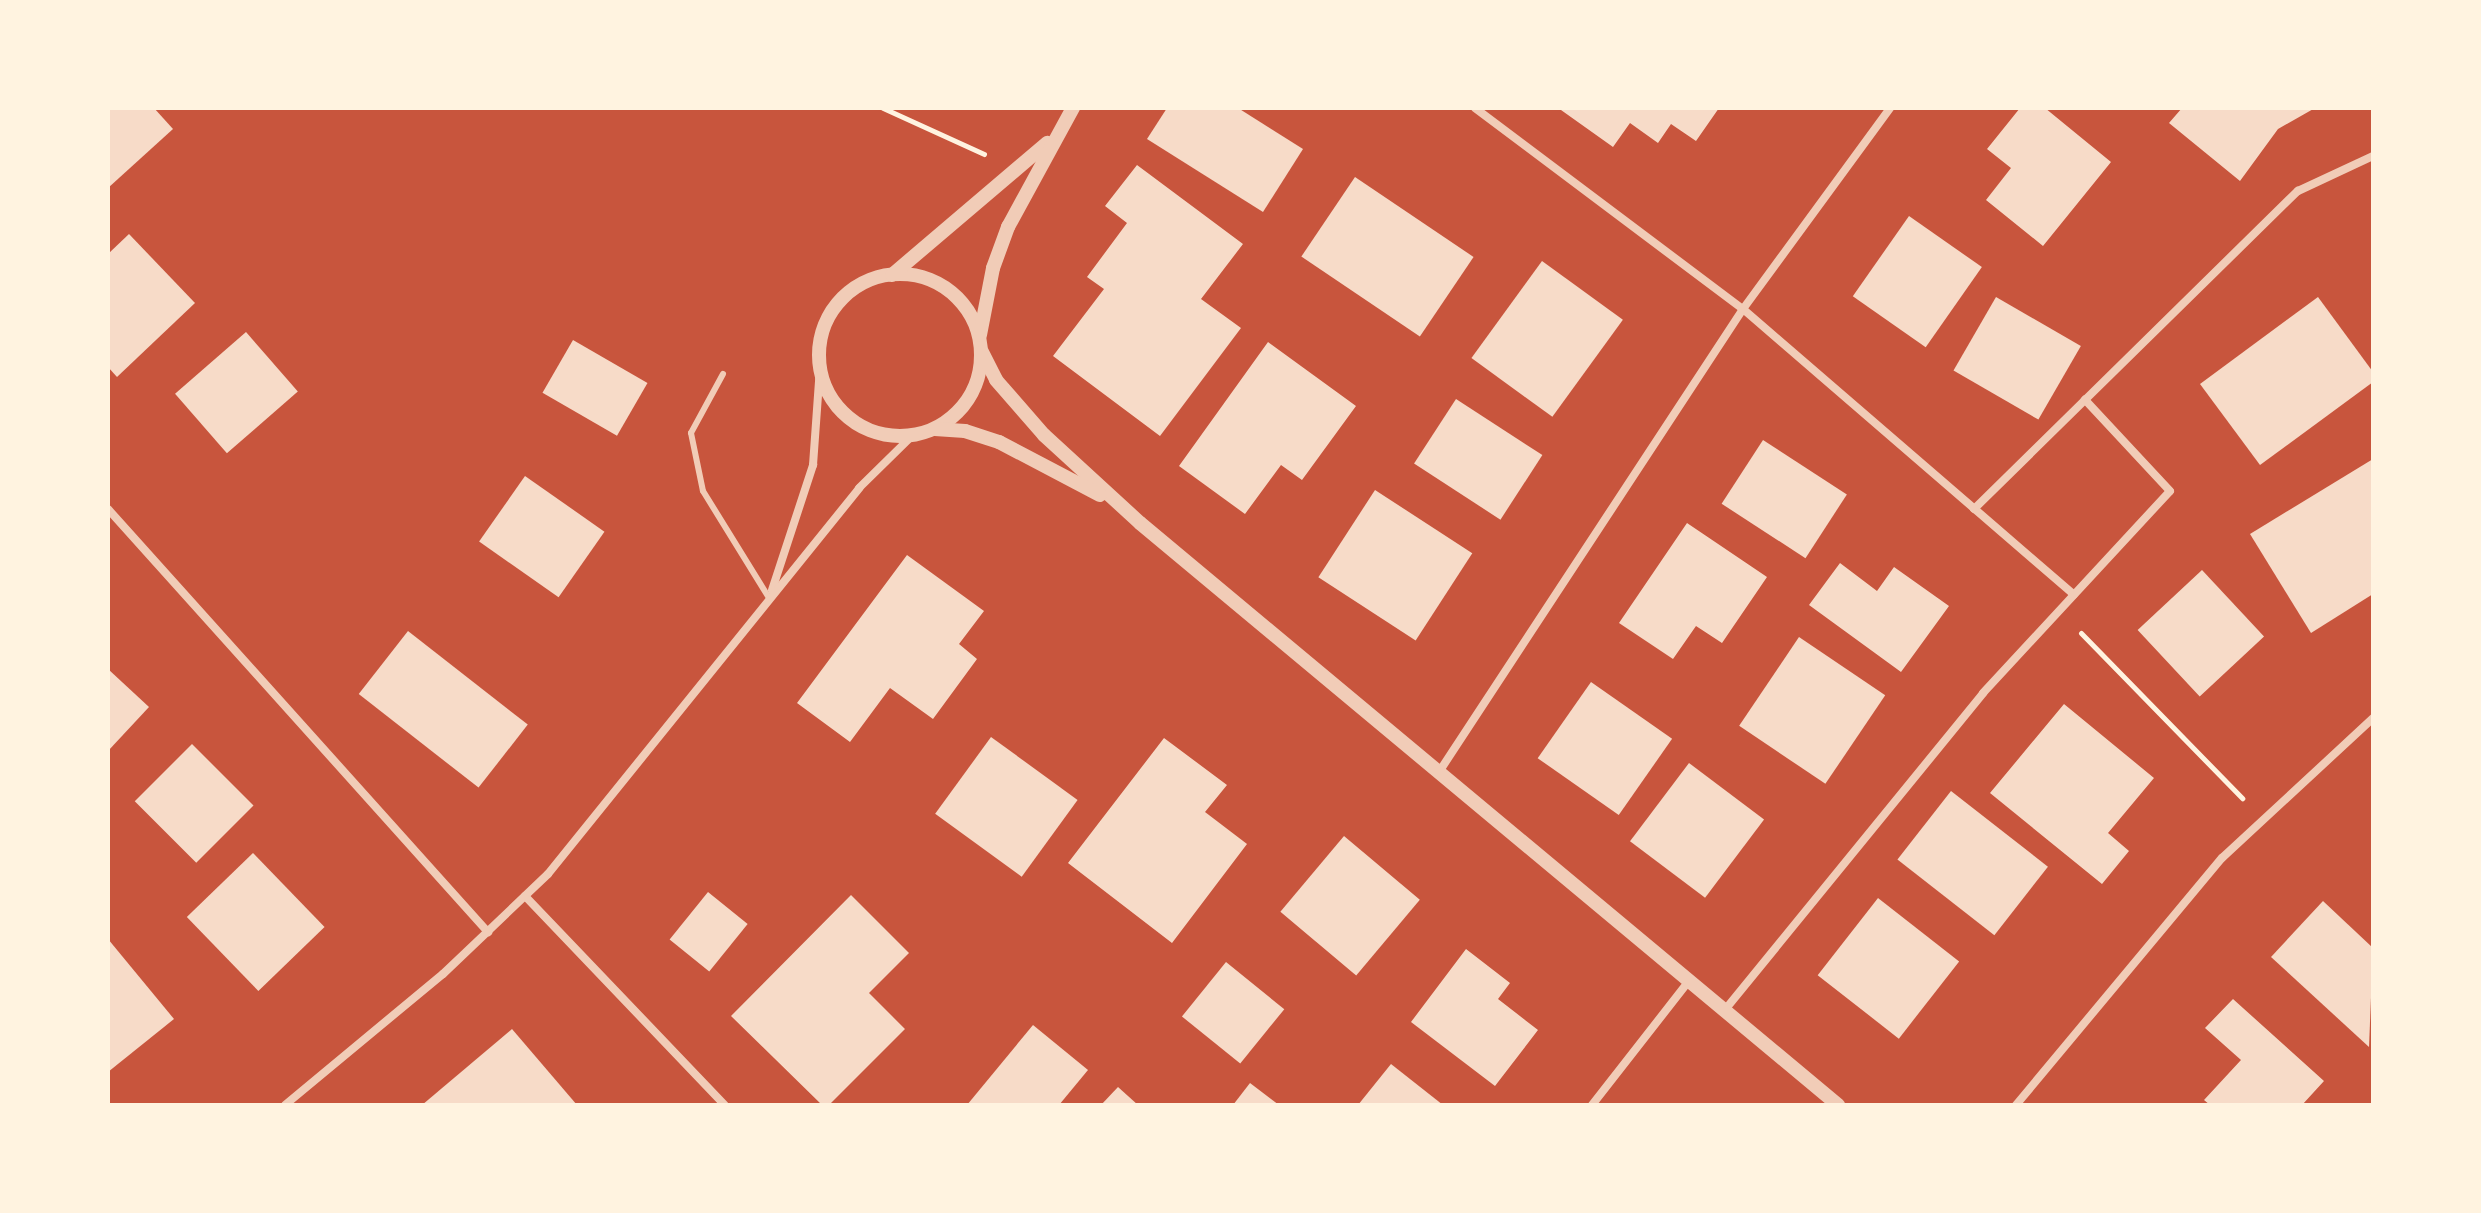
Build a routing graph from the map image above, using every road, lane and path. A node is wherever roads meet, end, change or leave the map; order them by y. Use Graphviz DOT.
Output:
graph roads {
  1 [pos="883,108"];
  2 [pos="1073,108"];
  3 [pos="1475,108"];
  4 [pos="1890,108"];
  5 [pos="1056,135"];
  6 [pos="2373,156"];
  7 [pos="1018,170"];
  8 [pos="892,275"];
  9 [pos="1743,309"];
  10 [pos="980,335"];
  11 [pos="982,352"];
  12 [pos="820,368"];
  13 [pos="723,374"];
  14 [pos="2085,400"];
  15 [pos="935,429"];
  16 [pos="913,435"];
  17 [pos="108,509"];
  18 [pos="1974,509"];
  19 [pos="1140,523"];
  20 [pos="2074,595"];
  21 [pos="769,598"];
  22 [pos="2059,611"];
  23 [pos="2373,718"];
  24 [pos="1439,772"];
  25 [pos="2262,818"];
  26 [pos="525,896"];
  27 [pos="488,932"];
  28 [pos="1689,981"];
  29 [pos="1724,1011"];
  30 [pos="285,1105"];
  31 [pos="725,1105"];
  32 [pos="1592,1105"];
  33 [pos="1838,1105"];
  34 [pos="2016,1105"];
  1 -- 7 [label="path"];
  2 -- 5 [label="street"];
  3 -- 9 [label="street"];
  4 -- 9 [label="street"];
  5 -- 7 [label="street"];
  5 -- 10 [label="street"];
  6 -- 14 [label="street"];
  7 -- 8 [label="street"];
  8 -- 10 [label="street"];
  8 -- 12 [label="street"];
  9 -- 18 [label="street"];
  9 -- 24 [label="street"];
  10 -- 11 [label="street"];
  11 -- 15 [label="street"];
  11 -- 19 [label="street"];
  12 -- 16 [label="street"];
  12 -- 21 [label="street"];
  13 -- 21 [label="lane"];
  14 -- 18 [label="street"];
  14 -- 20 [label="street"];
  15 -- 16 [label="street"];
  15 -- 19 [label="street"];
  16 -- 21 [label="street"];
  17 -- 27 [label="street"];
  18 -- 20 [label="street"];
  19 -- 24 [label="street"];
  20 -- 22 [label="street"];
  21 -- 26 [label="street"];
  22 -- 25 [label="path"];
  22 -- 29 [label="street"];
  23 -- 25 [label="street"];
  24 -- 28 [label="street"];
  25 -- 34 [label="street"];
  26 -- 27 [label="street"];
  26 -- 31 [label="street"];
  27 -- 30 [label="street"];
  28 -- 29 [label="street"];
  28 -- 32 [label="street"];
  29 -- 33 [label="street"];
}
